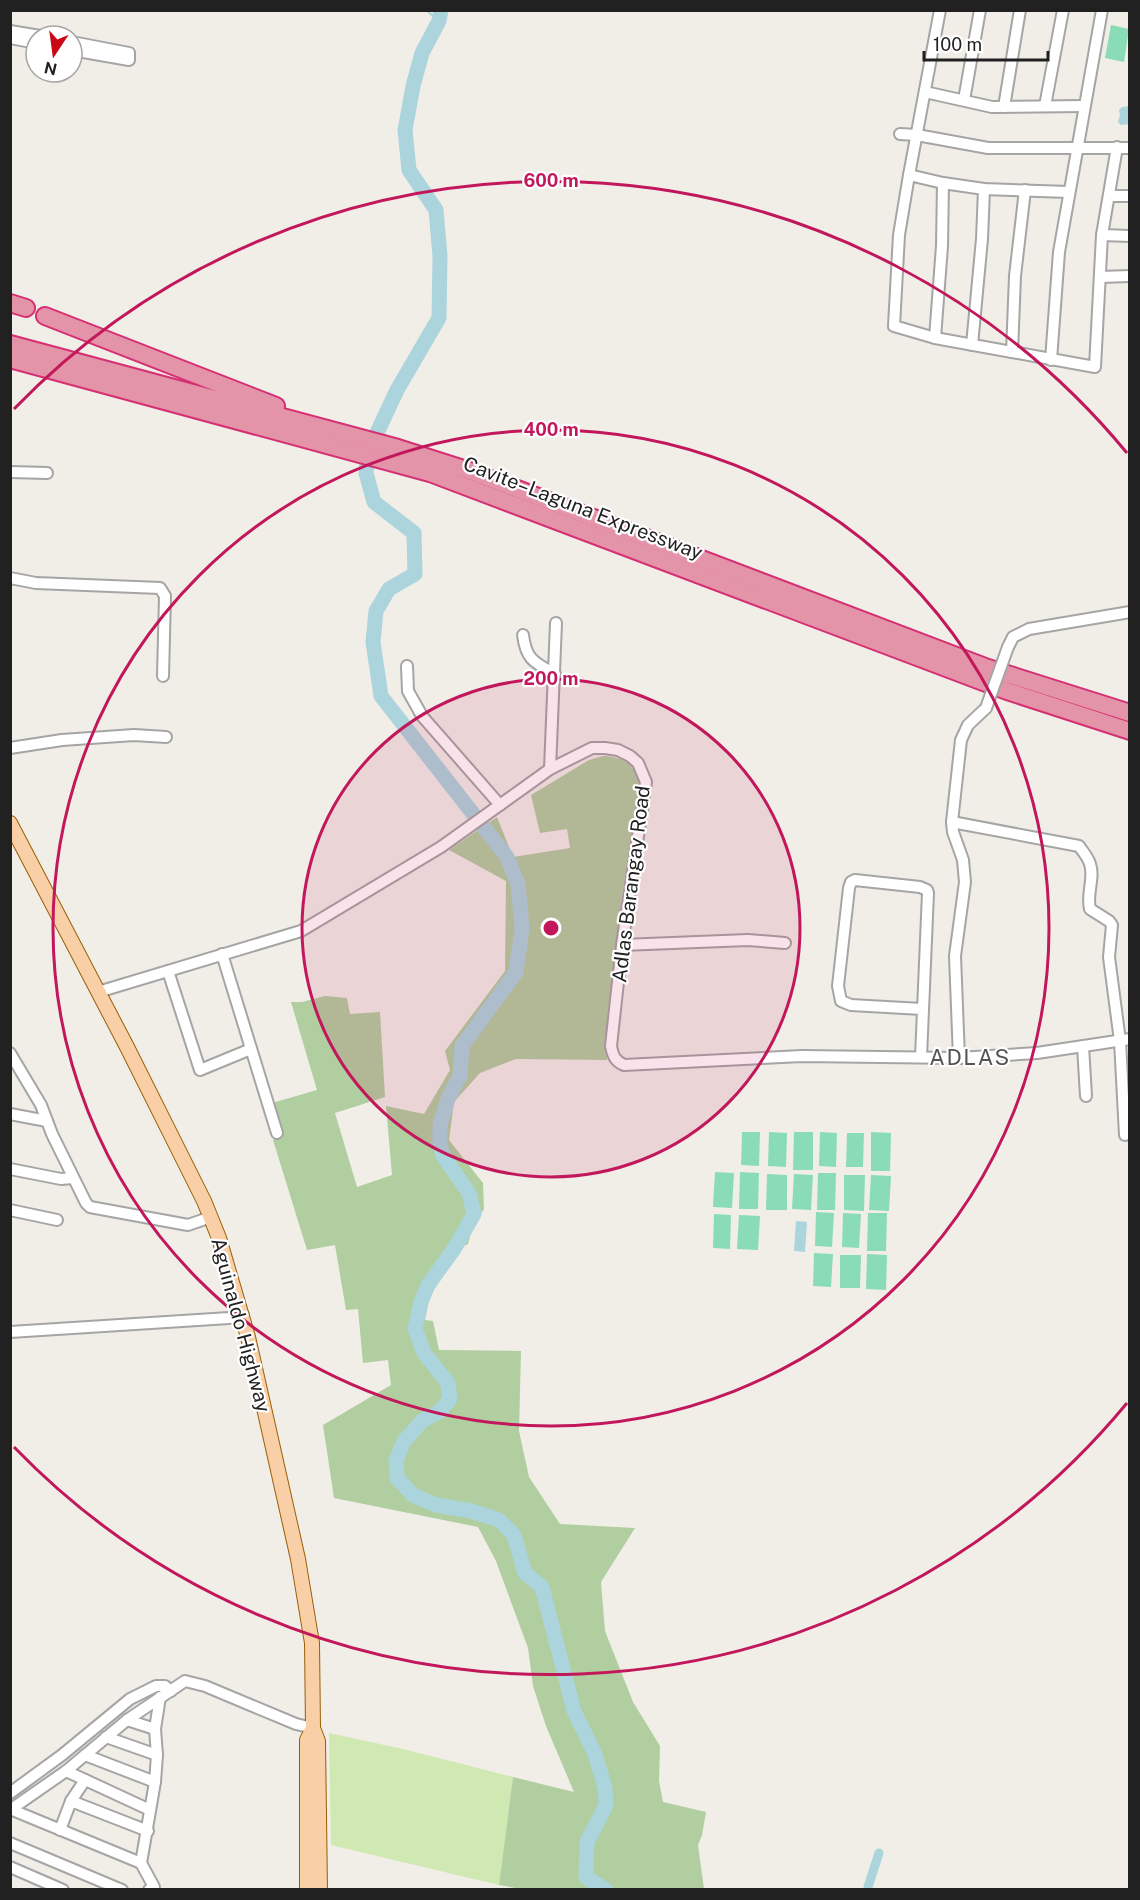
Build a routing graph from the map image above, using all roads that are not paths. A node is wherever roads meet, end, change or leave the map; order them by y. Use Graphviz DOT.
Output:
graph roads {
  1 [pos="940,10"];
  2 [pos="980,10"];
  3 [pos="1020,10"];
  4 [pos="1063,10"];
  5 [pos="1102,10"];
  6 [pos="84,45"];
  7 [pos="84,51"];
  8 [pos="925,92"];
  9 [pos="964,100"];
  10 [pos="1004,106"];
  11 [pos="1045,106"];
  12 [pos="1084,106"];
  13 [pos="900,134"];
  14 [pos="917,135"];
  15 [pos="1117,147"];
  16 [pos="1077,148"];
  17 [pos="1130,148"];
  18 [pos="909,175"];
  19 [pos="943,183"];
  20 [pos="984,189"];
  21 [pos="1025,190"];
  22 [pos="1069,192"];
  23 [pos="1108,196"];
  24 [pos="1130,196"];
  25 [pos="1102,236"];
  26 [pos="1130,236"];
  27 [pos="1130,276"];
  28 [pos="1100,277"];
  29 [pos="45,316"];
  30 [pos="935,338"];
  31 [pos="10,344"];
  32 [pos="972,345"];
  33 [pos="1012,352"];
  34 [pos="10,359"];
  35 [pos="1051,360"];
  36 [pos="353,444"];
  37 [pos="396,455"];
  38 [pos="10,472"];
  39 [pos="47,472"];
  40 [pos="10,578"];
  41 [pos="1130,612"];
  42 [pos="556,622"];
  43 [pos="523,635"];
  44 [pos="406,666"];
  45 [pos="555,674"];
  46 [pos="164,675"];
  47 [pos="1130,713"];
  48 [pos="1130,731"];
  49 [pos="166,737"];
  50 [pos="10,747"];
  51 [pos="550,769"];
  52 [pos="495,808"];
  53 [pos="952,822"];
  54 [pos="10,823"];
  55 [pos="785,943"];
  56 [pos="622,945"];
  57 [pos="222,954"];
  58 [pos="168,970"];
  59 [pos="98,992"];
  60 [pos="922,1009"];
  61 [pos="1125,1040"];
  62 [pos="1083,1046"];
  63 [pos="251,1049"];
  64 [pos="10,1053"];
  65 [pos="921,1057"];
  66 [pos="959,1058"];
  67 [pos="1086,1096"];
  68 [pos="10,1114"];
  69 [pos="47,1121"];
  70 [pos="277,1133"];
  71 [pos="1125,1135"];
  72 [pos="10,1169"];
  73 [pos="73,1178"];
  74 [pos="10,1210"];
  75 [pos="211,1217"];
  76 [pos="57,1220"];
  77 [pos="243,1315"];
  78 [pos="10,1332"];
  79 [pos="171,1691"];
  80 [pos="160,1697"];
  81 [pos="127,1720"];
  82 [pos="313,1728"];
  83 [pos="155,1730"];
  84 [pos="106,1737"];
  85 [pos="85,1755"];
  86 [pos="157,1755"];
  87 [pos="66,1771"];
  88 [pos="85,1780"];
  89 [pos="155,1782"];
  90 [pos="10,1793"];
  91 [pos="71,1801"];
  92 [pos="11,1809"];
  93 [pos="150,1810"];
  94 [pos="60,1830"];
  95 [pos="148,1831"];
  96 [pos="10,1843"];
  97 [pos="141,1863"];
  98 [pos="10,1867"];
  99 [pos="63,1890"];
  100 [pos="122,1890"];
  101 [pos="149,1890"];
  102 [pos="307,1890"];
  103 [pos="320,1890"];
  1 -- 8 [label="street"];
  2 -- 9 [label="street"];
  3 -- 10 [label="street"];
  4 -- 11 [label="street"];
  5 -- 12 [label="street"];
  6 -- 7 [label="street"];
  8 -- 9 [label="street"];
  8 -- 14 [label="street"];
  9 -- 10 [label="street"];
  10 -- 11 [label="street"];
  11 -- 12 [label="street"];
  12 -- 16 [label="street"];
  13 -- 14 [label="street"];
  14 -- 16 [label="street"];
  14 -- 18 [label="street"];
  15 -- 16 [label="street"];
  15 -- 17 [label="street"];
  15 -- 23 [label="street"];
  16 -- 22 [label="street"];
  18 -- 19 [label="street"];
  18 -- 30 [label="street"];
  19 -- 20 [label="street"];
  19 -- 30 [label="street"];
  20 -- 21 [label="street"];
  20 -- 32 [label="street"];
  21 -- 22 [label="street"];
  21 -- 33 [label="street"];
  22 -- 35 [label="street"];
  23 -- 24 [label="street"];
  23 -- 25 [label="street"];
  25 -- 26 [label="street"];
  25 -- 28 [label="street"];
  27 -- 28 [label="street"];
  28 -- 35 [label="street"];
  29 -- 36 [label="highway"];
  30 -- 32 [label="street"];
  31 -- 36 [label="highway, Cavite–Laguna Expressway"];
  32 -- 33 [label="street"];
  33 -- 35 [label="street"];
  34 -- 36 [label="highway, Cavite–Laguna Expressway"];
  36 -- 37 [label="highway, Cavite–Laguna Expressway"];
  37 -- 47 [label="highway, Cavite–Laguna Expressway"];
  37 -- 48 [label="highway, Cavite–Laguna Expressway"];
  38 -- 39 [label="street"];
  40 -- 46 [label="street"];
  41 -- 53 [label="street, bridge"];
  42 -- 45 [label="street"];
  43 -- 45 [label="street"];
  44 -- 52 [label="street"];
  45 -- 51 [label="street"];
  49 -- 50 [label="street"];
  51 -- 52 [label="street, Adlas Barangay Road"];
  51 -- 56 [label="street, Adlas Barangay Road"];
  52 -- 57 [label="street, Adlas Barangay Road"];
  53 -- 61 [label="street"];
  53 -- 66 [label="street"];
  54 -- 59 [label="main road, Aguinaldo Highway"];
  55 -- 56 [label="street"];
  56 -- 65 [label="street, Adlas Barangay Road"];
  57 -- 58 [label="street, Adlas Barangay Road"];
  57 -- 63 [label="street"];
  58 -- 59 [label="street, Adlas Barangay Road"];
  58 -- 63 [label="street"];
  59 -- 75 [label="main road, Aguinaldo Highway"];
  60 -- 60 [label="street"];
  60 -- 65 [label="street"];
  61 -- 62 [label="street, Adlas Barangay Road"];
  61 -- 71 [label="street"];
  62 -- 66 [label="street, Adlas Barangay Road"];
  62 -- 67 [label="street"];
  63 -- 70 [label="street"];
  64 -- 69 [label="street"];
  65 -- 66 [label="street, Adlas Barangay Road"];
  68 -- 69 [label="street"];
  69 -- 73 [label="street"];
  72 -- 73 [label="street"];
  73 -- 75 [label="street"];
  74 -- 76 [label="street"];
  75 -- 77 [label="main road, Aguinaldo Highway"];
  77 -- 78 [label="street"];
  77 -- 82 [label="main road, Aguinaldo Highway"];
  79 -- 80 [label="street"];
  79 -- 82 [label="street"];
  79 -- 90 [label="street"];
  80 -- 81 [label="street"];
  80 -- 83 [label="street"];
  81 -- 83 [label="street"];
  81 -- 84 [label="street"];
  82 -- 102 [label="main road, Aguinaldo Highway"];
  82 -- 103 [label="main road, Aguinaldo Highway"];
  83 -- 86 [label="street"];
  84 -- 85 [label="street"];
  84 -- 86 [label="street"];
  85 -- 87 [label="street"];
  85 -- 89 [label="street"];
  86 -- 89 [label="street"];
  87 -- 88 [label="street"];
  87 -- 92 [label="street"];
  88 -- 91 [label="street"];
  88 -- 93 [label="street"];
  89 -- 93 [label="street"];
  91 -- 94 [label="street"];
  91 -- 95 [label="street"];
  92 -- 94 [label="street"];
  93 -- 95 [label="street"];
  94 -- 97 [label="street"];
  95 -- 97 [label="street"];
  96 -- 100 [label="street"];
  97 -- 101 [label="street"];
  98 -- 99 [label="street"];
}
